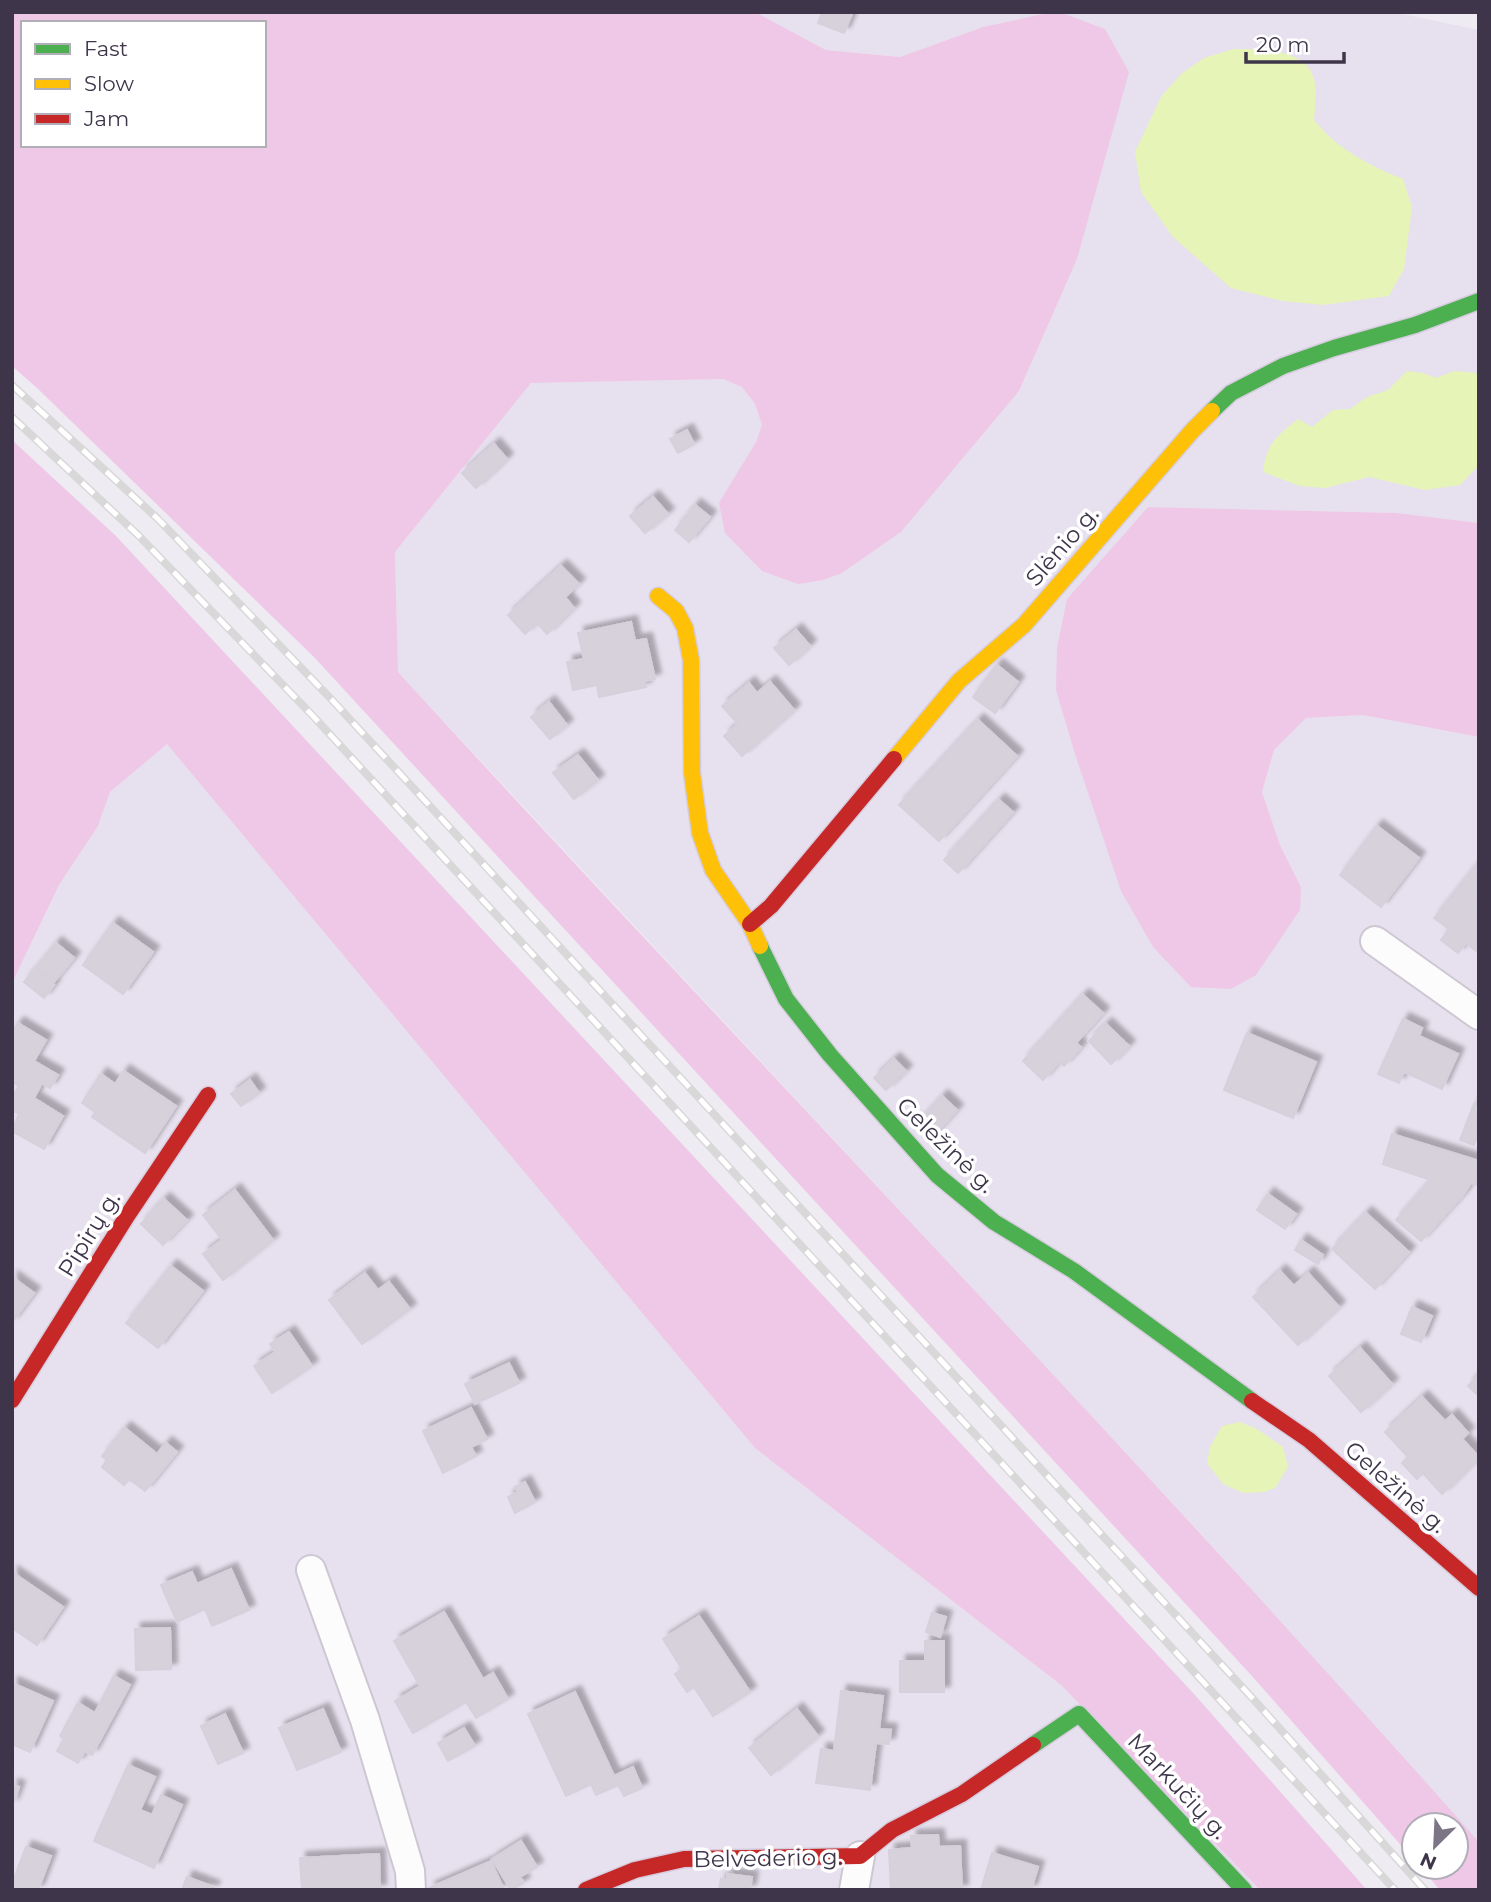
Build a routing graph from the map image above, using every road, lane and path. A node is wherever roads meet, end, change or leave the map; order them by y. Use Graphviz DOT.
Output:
graph roads {
  1 [pos="1479,300"];
  2 [pos="658,596"];
  3 [pos="750,924"];
  4 [pos="1375,941"];
  5 [pos="1479,1015"];
  6 [pos="208,1095"];
  7 [pos="12,1400"];
  8 [pos="311,1570"];
  9 [pos="1479,1588"];
  10 [pos="1079,1714"];
  11 [pos="860,1856"];
  12 [pos="411,1890"];
  13 [pos="586,1890"];
  14 [pos="854,1890"];
  15 [pos="1244,1890"];
  1 -- 3 [label="street, Slėnio g."];
  2 -- 3 [label="street, Geležinė g."];
  3 -- 9 [label="street, Geležinė g."];
  4 -- 5 [label="street"];
  6 -- 7 [label="street, Pipirų g."];
  8 -- 12 [label="street"];
  10 -- 11 [label="street, Belvederio g."];
  10 -- 15 [label="street, Markučių g."];
  11 -- 13 [label="street, Belvederio g."];
  11 -- 14 [label="street"];
}
